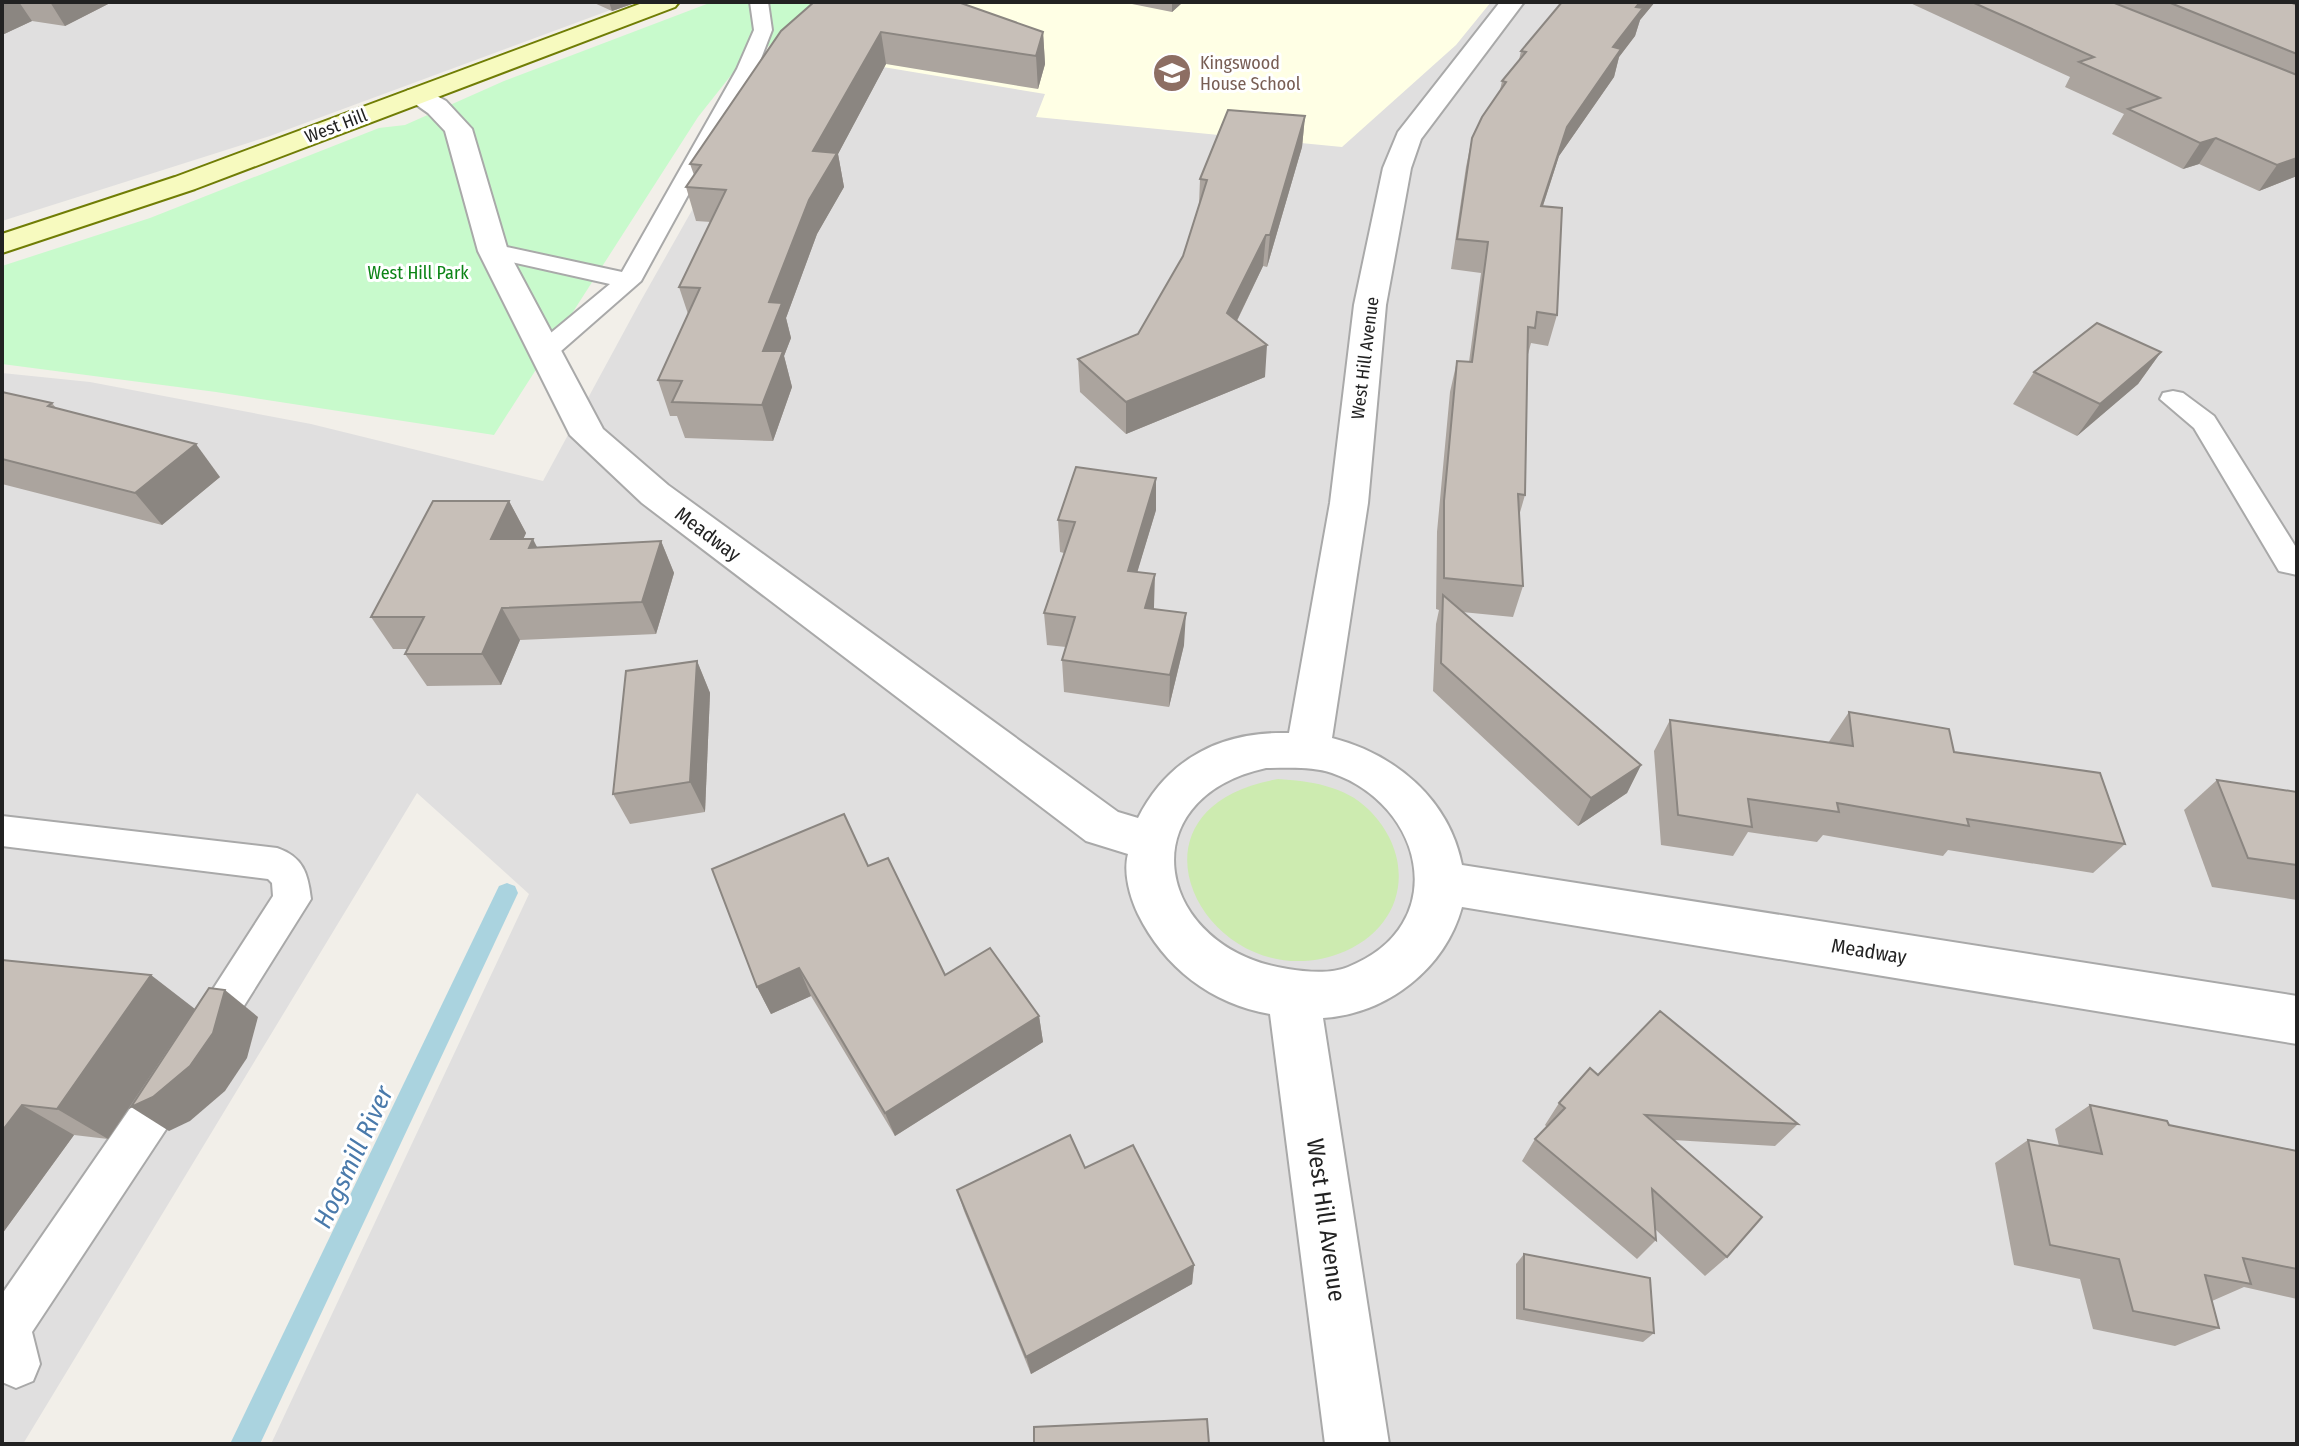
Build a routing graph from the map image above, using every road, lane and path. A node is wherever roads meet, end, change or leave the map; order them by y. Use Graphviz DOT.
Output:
graph roads {
  1 [pos="667,2"];
  2 [pos="766,2"];
  3 [pos="1512,2"];
  4 [pos="417,96"];
  5 [pos="2,244"];
  6 [pos="493,251"];
  7 [pos="629,281"];
  8 [pos="544,352"];
  9 [pos="2173,399"];
  10 [pos="2297,564"];
  11 [pos="1308,750"];
  12 [pos="2,831"];
  13 [pos="1152,842"];
  14 [pos="1441,883"];
  15 [pos="1294,996"];
  16 [pos="2297,1020"];
  17 [pos="16,1364"];
  18 [pos="1357,1444"];
  1 -- 4 [label="main road, West Hill"];
  2 -- 7 [label="lane"];
  3 -- 11 [label="street, West Hill Avenue"];
  4 -- 5 [label="main road, West Hill"];
  4 -- 6 [label="street, Meadway"];
  6 -- 7 [label="lane"];
  6 -- 8 [label="street, Meadway"];
  7 -- 8 [label="lane"];
  8 -- 13 [label="street, Meadway"];
  9 -- 10 [label="lane"];
  11 -- 13 [label="street"];
  11 -- 14 [label="street"];
  12 -- 17 [label="lane"];
  13 -- 15 [label="street"];
  14 -- 15 [label="street"];
  14 -- 16 [label="street, Meadway"];
  15 -- 18 [label="street, West Hill Avenue"];
}
